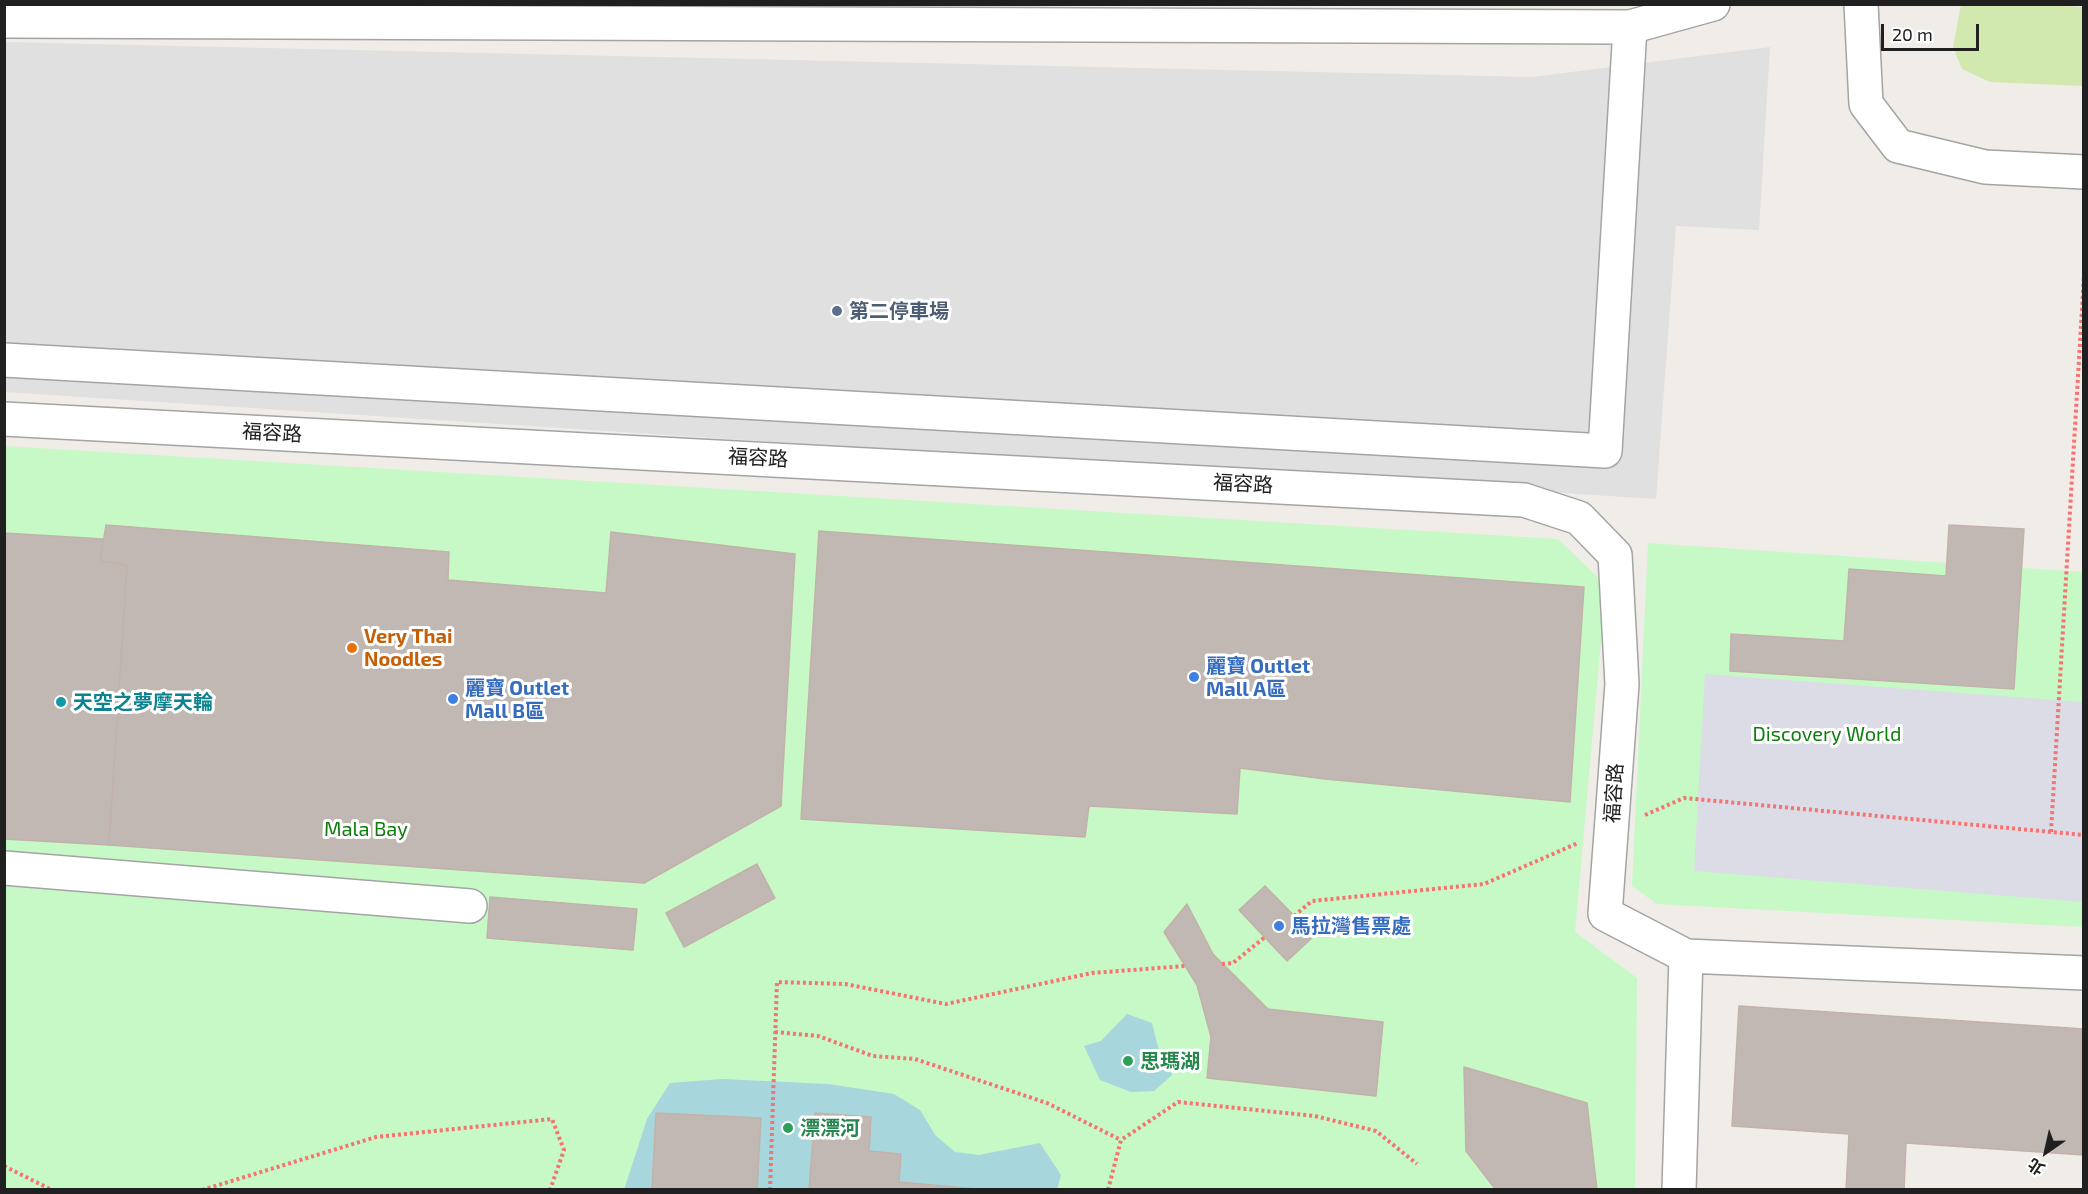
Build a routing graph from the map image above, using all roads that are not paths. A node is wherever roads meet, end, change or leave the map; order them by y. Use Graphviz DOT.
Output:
graph roads {
  1 [pos="1713,4"];
  2 [pos="1861,4"];
  3 [pos="4,21"];
  4 [pos="1630,27"];
  5 [pos="2084,172"];
  6 [pos="4,360"];
  7 [pos="4,419"];
  8 [pos="4,868"];
  9 [pos="470,906"];
  10 [pos="1686,956"];
  11 [pos="2084,973"];
  12 [pos="1679,1190"];
  1 -- 4 [label="street"];
  2 -- 5 [label="street"];
  3 -- 4 [label="street"];
  4 -- 6 [label="street"];
  7 -- 10 [label="street, 福容路"];
  8 -- 9 [label="street"];
  10 -- 11 [label="street, 福容路"];
  10 -- 12 [label="street"];
}
